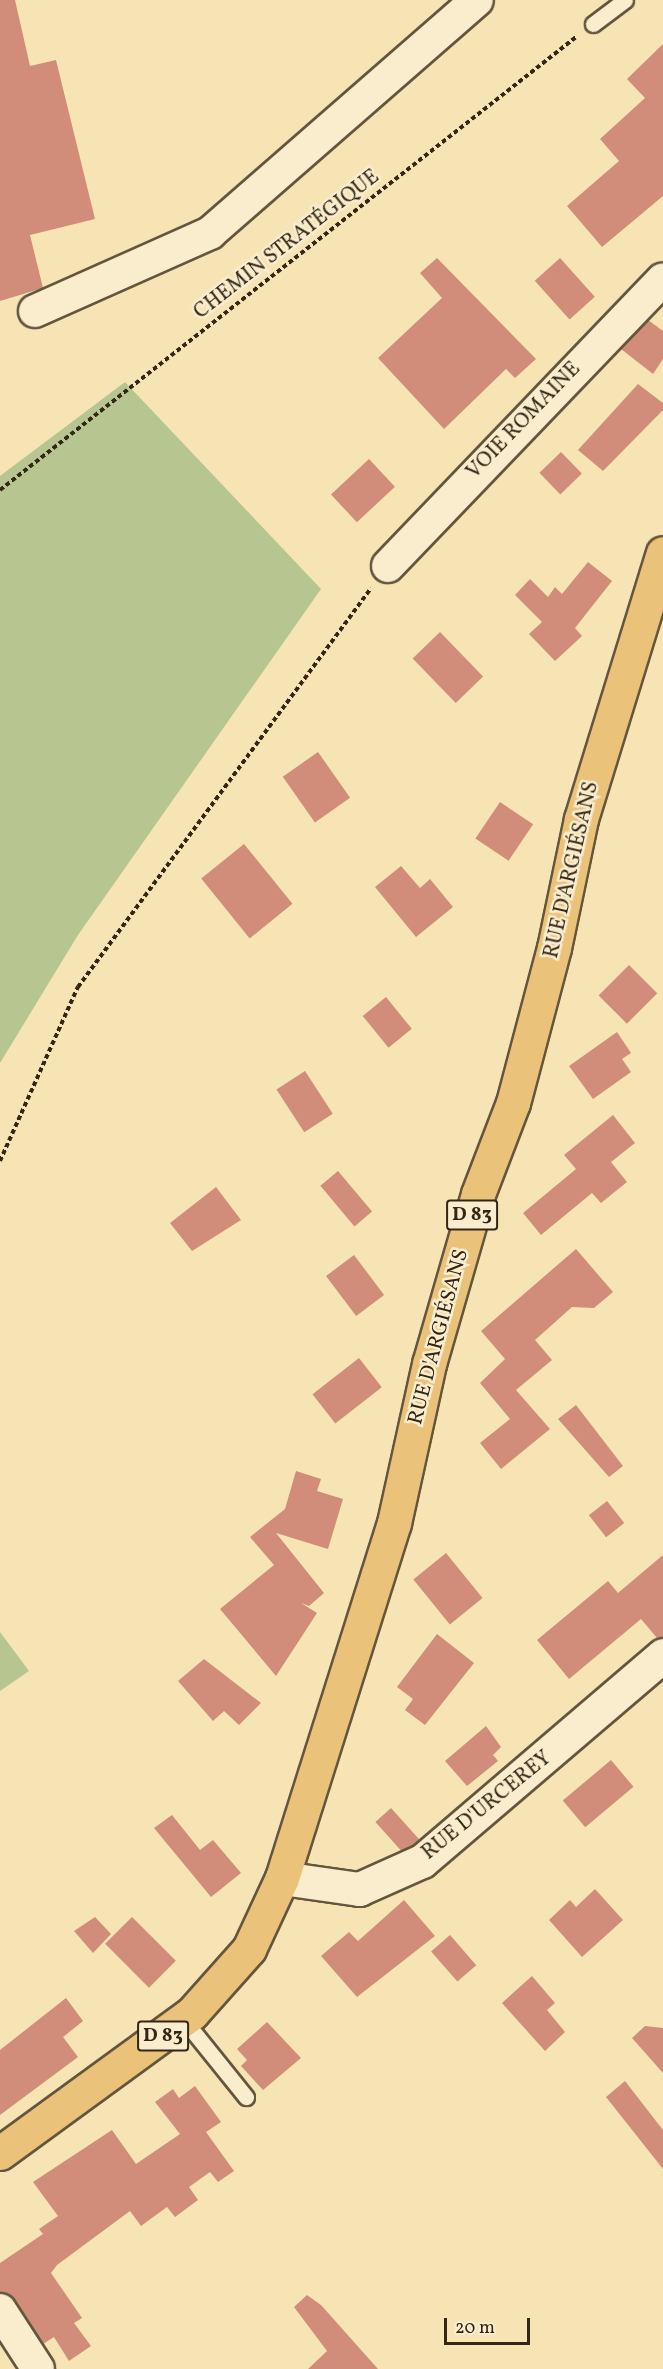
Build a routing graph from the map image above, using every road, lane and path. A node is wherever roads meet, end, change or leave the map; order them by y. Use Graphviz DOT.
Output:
graph roads {
  1 [pos="477,0"];
  2 [pos="624,0"];
  3 [pos="593,24"];
  4 [pos="663,279"];
  5 [pos="35,311"];
  6 [pos="0,490"];
  7 [pos="663,553"];
  8 [pos="388,566"];
  9 [pos="0,1161"];
  10 [pos="663,1655"];
  11 [pos="282,1878"];
  12 [pos="184,2020"];
  13 [pos="246,2097"];
  14 [pos="0,2153"];
  15 [pos="0,2310"];
  16 [pos="38,2369"];
  1 -- 5 [label="street"];
  2 -- 3 [label="lane"];
  3 -- 6 [label="path, CHEMIN STRATÉGIQUE"];
  4 -- 8 [label="street, VOIE ROMAINE"];
  7 -- 11 [label="main road, RUE D'ARGIÉSANS / D 83"];
  8 -- 9 [label="path"];
  10 -- 11 [label="street, RUE D'URCEREY"];
  11 -- 12 [label="main road, D 83"];
  12 -- 13 [label="lane"];
  12 -- 14 [label="main road, D 83"];
  15 -- 16 [label="street"];
}
